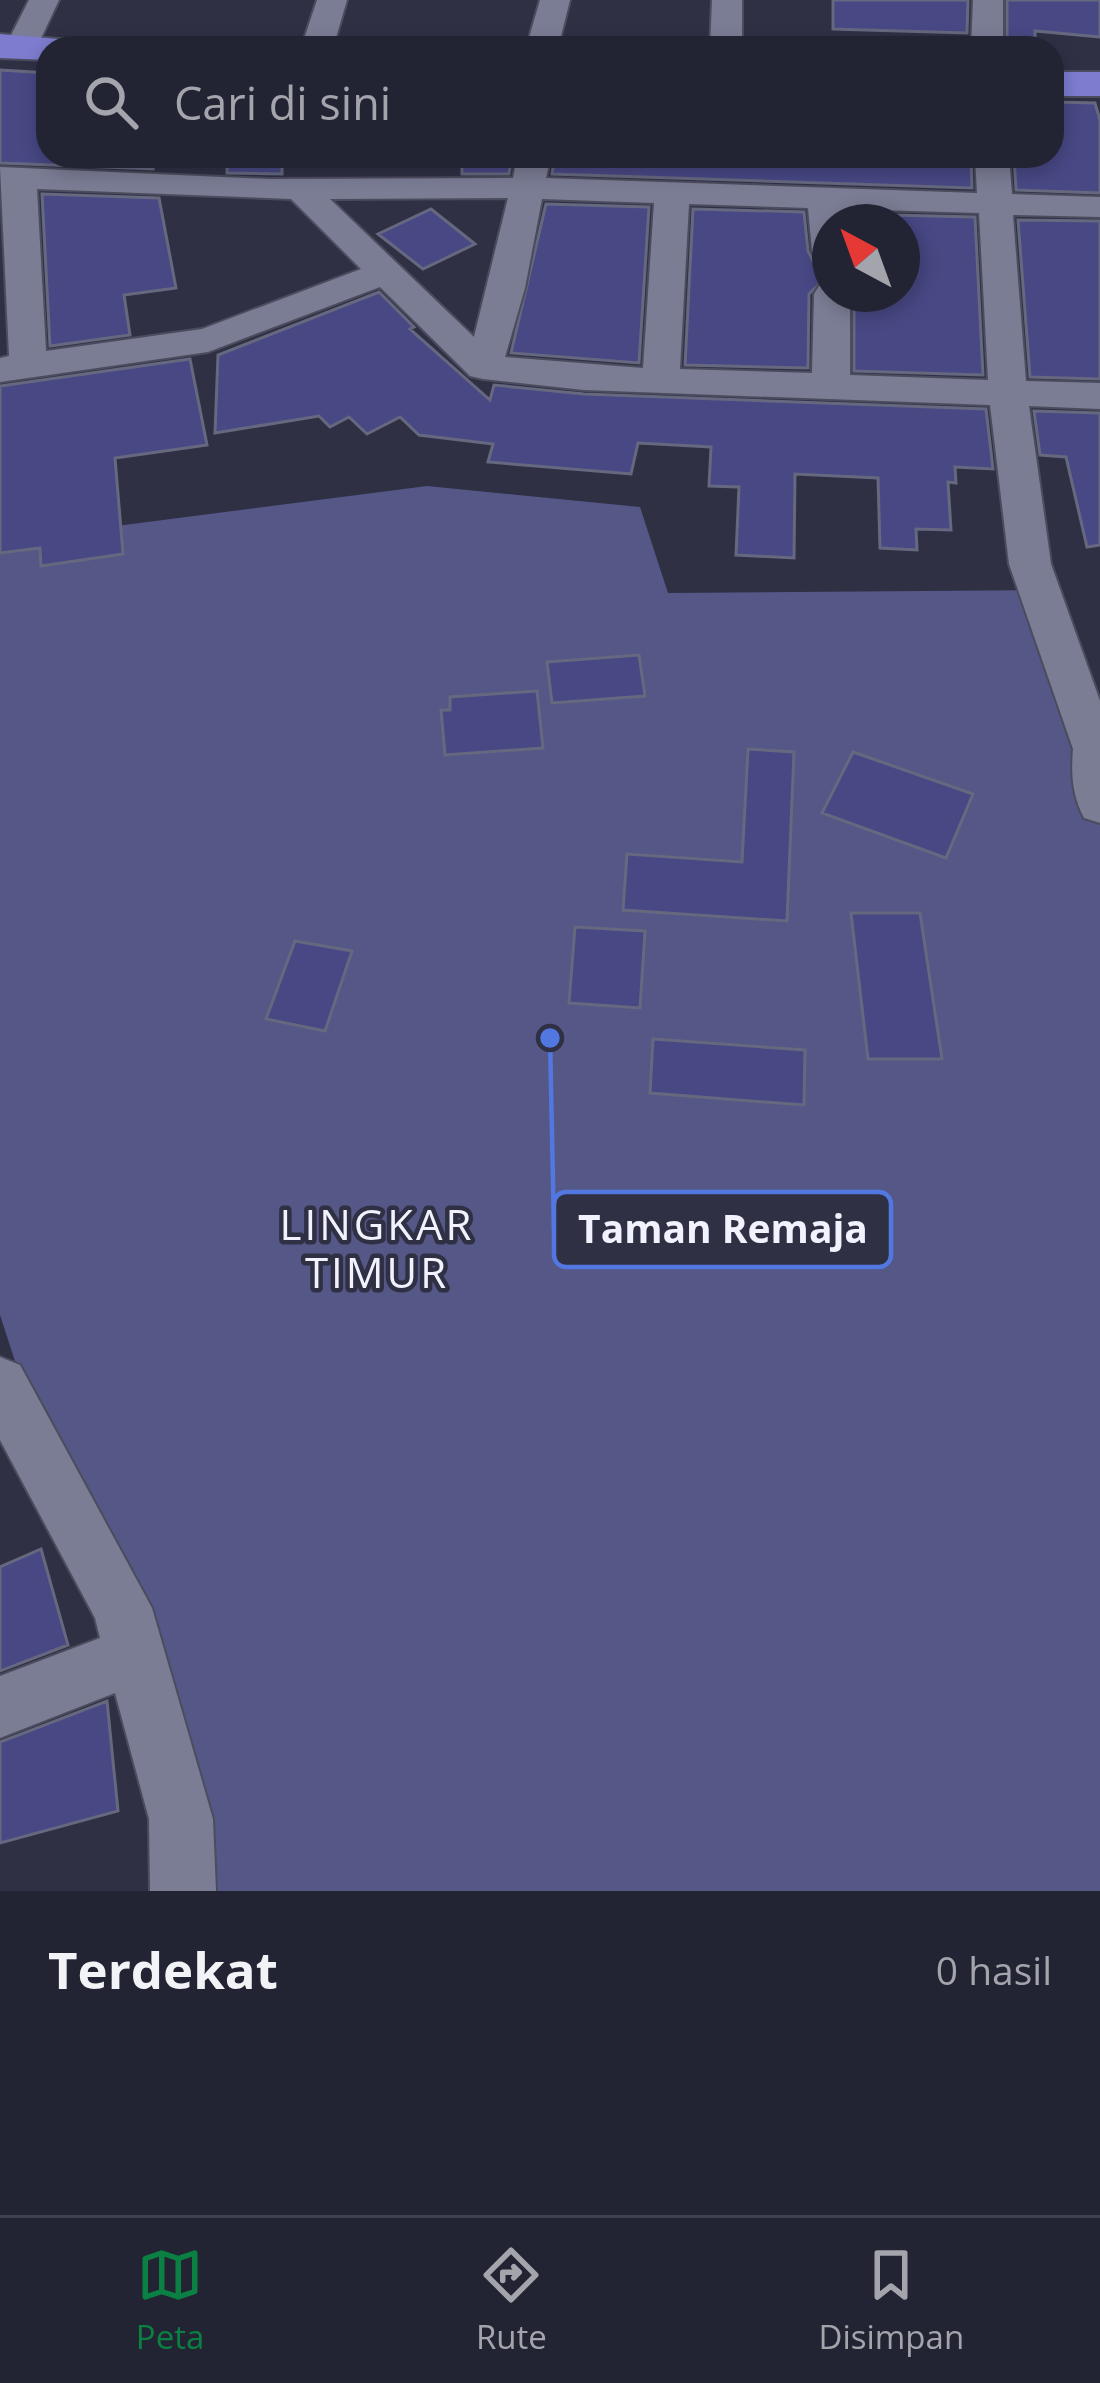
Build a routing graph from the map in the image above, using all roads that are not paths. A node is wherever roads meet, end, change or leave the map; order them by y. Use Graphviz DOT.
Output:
graph roads {
  1 [pos="44,0"];
  2 [pos="332,0"];
  3 [pos="555,0"];
  4 [pos="727,0"];
  5 [pos="988,0"];
  6 [pos="321,36"];
  7 [pos="545,36"];
  8 [pos="726,36"];
  9 [pos="987,36"];
  10 [pos="26,47"];
  11 [pos="1064,84"];
  12 [pos="1100,84"];
  13 [pos="993,168"];
  14 [pos="531,172"];
  15 [pos="9,178"];
  16 [pos="283,178"];
  17 [pos="673,195"];
  18 [pos="825,200"];
  19 [pos="825,204"];
  20 [pos="996,207"];
  21 [pos="1100,207"];
  22 [pos="386,272"];
  23 [pos="832,312"];
  24 [pos="483,367"];
  25 [pos="14,369"];
  26 [pos="661,381"];
  27 [pos="831,388"];
  28 [pos="1008,394"];
  29 [pos="1100,396"];
  30 [pos="1098,751"];
  31 [pos="1100,805"];
  32 [pos="0,1384"];
  33 [pos="136,1654"];
  34 [pos="0,1707"];
  35 [pos="183,1891"];
  1 -- 10 [label="street"];
  2 -- 6 [label="street"];
  3 -- 7 [label="street"];
  4 -- 8 [label="street"];
  5 -- 9 [label="street"];
  11 -- 12 [label="main road"];
  13 -- 20 [label="street"];
  14 -- 16 [label="street"];
  14 -- 17 [label="street"];
  14 -- 24 [label="street"];
  15 -- 16 [label="street"];
  15 -- 25 [label="street"];
  16 -- 22 [label="street"];
  17 -- 18 [label="street"];
  17 -- 26 [label="street"];
  18 -- 19 [label="street"];
  18 -- 20 [label="street"];
  20 -- 21 [label="street"];
  20 -- 28 [label="street"];
  22 -- 24 [label="street"];
  22 -- 25 [label="street"];
  23 -- 27 [label="street"];
  24 -- 26 [label="street"];
  26 -- 27 [label="street"];
  27 -- 28 [label="street"];
  28 -- 29 [label="street"];
  28 -- 30 [label="street"];
  30 -- 31 [label="street"];
  32 -- 33 [label="street"];
  33 -- 34 [label="street"];
  33 -- 35 [label="street"];
}
